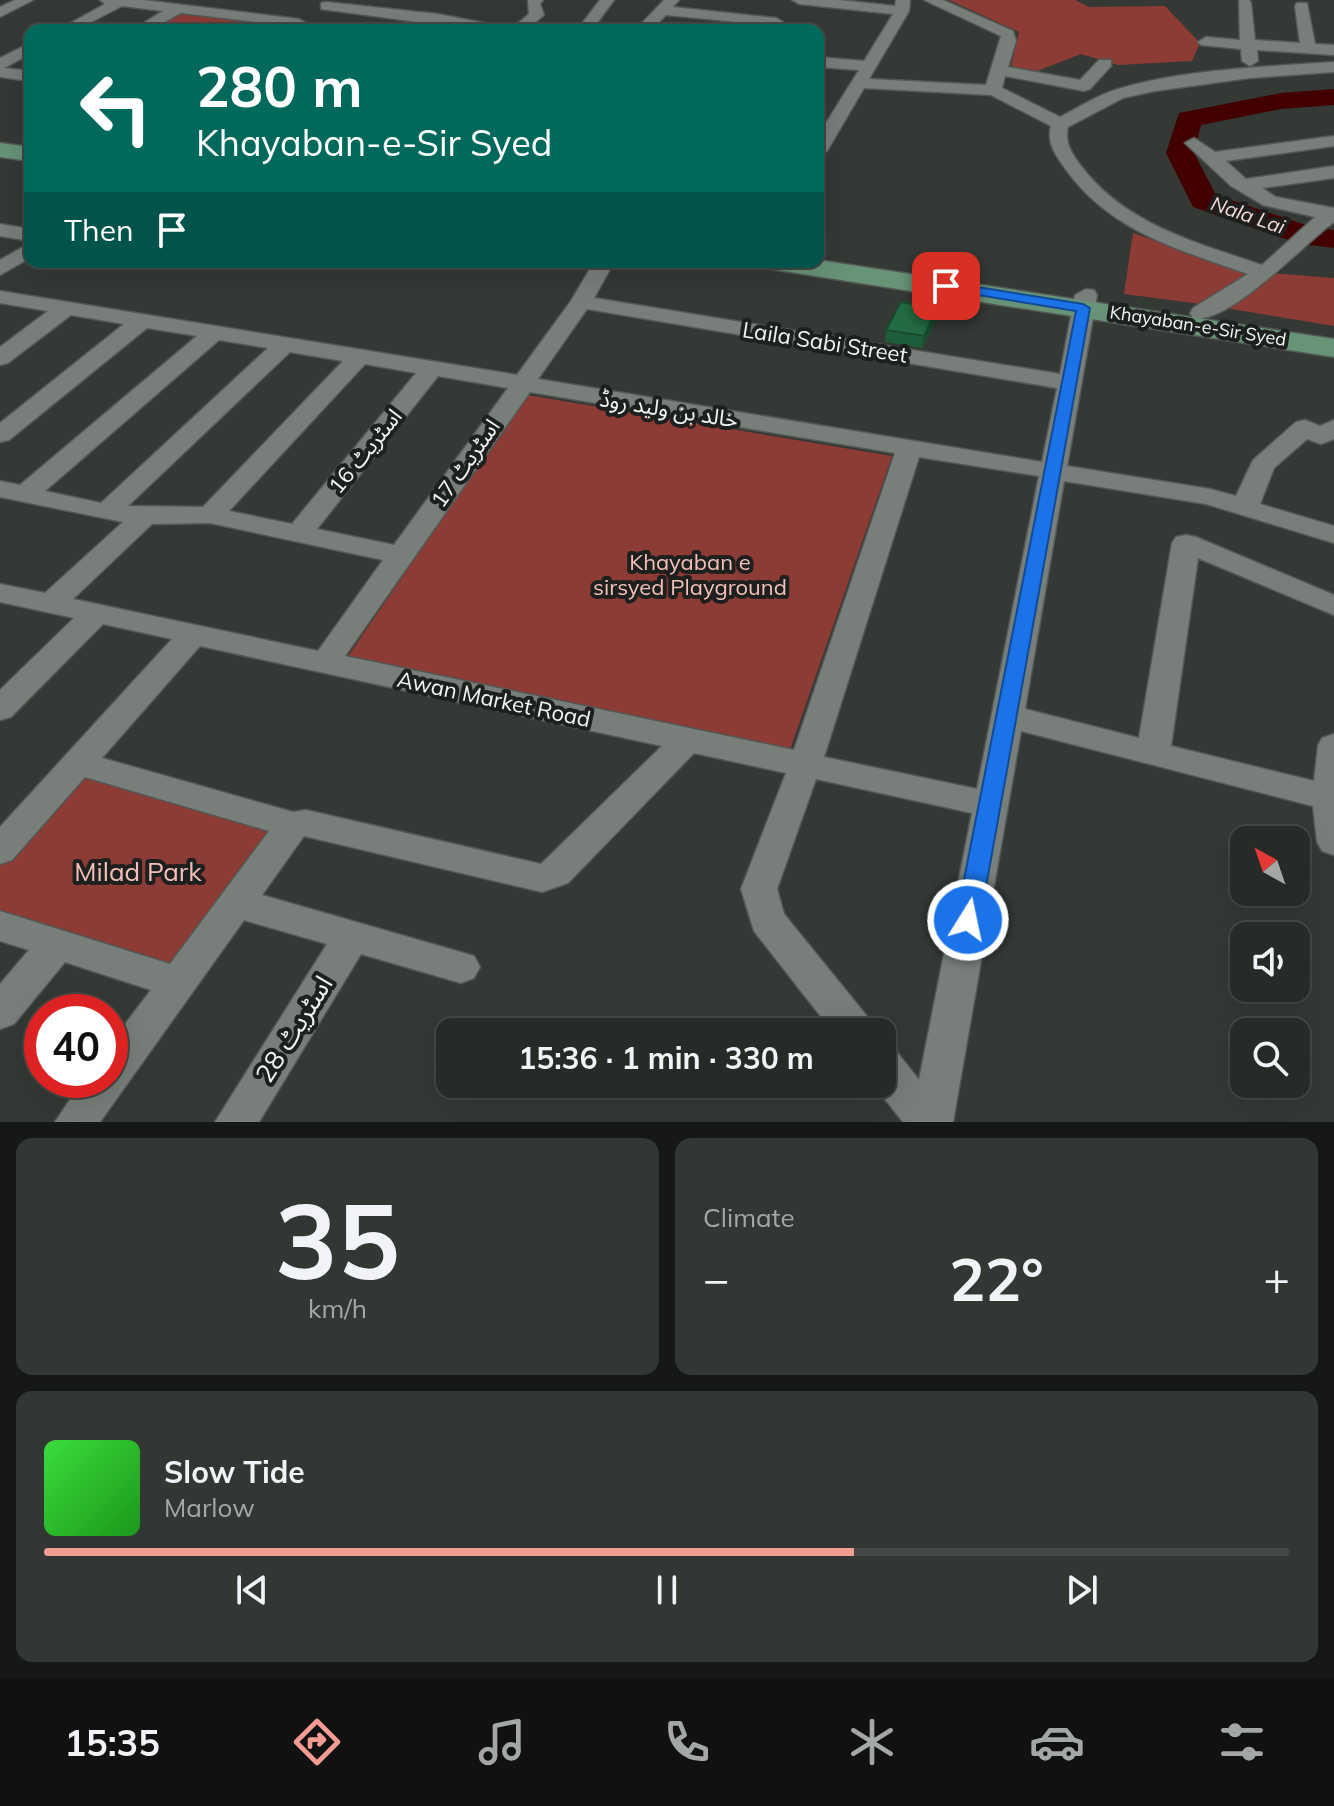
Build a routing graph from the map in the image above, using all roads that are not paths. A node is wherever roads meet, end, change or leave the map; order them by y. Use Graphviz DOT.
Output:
graph roads {
  1 [pos="26,0"];
  2 [pos="195,0"];
  3 [pos="261,0"];
  4 [pos="536,0"];
  5 [pos="607,0"];
  6 [pos="789,0"];
  7 [pos="799,0"];
  8 [pos="931,0"];
  9 [pos="117,1"];
  10 [pos="330,3"];
  11 [pos="1244,3"];
  12 [pos="667,5"];
  13 [pos="903,5"];
  14 [pos="1302,6"];
  15 [pos="179,9"];
  16 [pos="0,13"];
  17 [pos="400,14"];
  18 [pos="235,15"];
  19 [pos="454,20"];
  20 [pos="76,24"];
  21 [pos="150,24"];
  22 [pos="282,24"];
  23 [pos="296,24"];
  24 [pos="384,24"];
  25 [pos="448,24"];
  26 [pos="472,24"];
  27 [pos="528,24"];
  28 [pos="589,24"];
  29 [pos="649,24"];
  30 [pos="763,24"];
  31 [pos="774,24"];
  32 [pos="1206,42"];
  33 [pos="1250,45"];
  34 [pos="1308,49"];
  35 [pos="1334,50"];
  36 [pos="24,51"];
  37 [pos="824,62"];
  38 [pos="1105,63"];
  39 [pos="0,64"];
  40 [pos="869,66"];
  41 [pos="1334,67"];
  42 [pos="999,70"];
  43 [pos="0,72"];
  44 [pos="1250,73"];
  45 [pos="1138,74"];
  46 [pos="24,75"];
  47 [pos="1214,79"];
  48 [pos="859,83"];
  49 [pos="1079,85"];
  50 [pos="994,90"];
  51 [pos="1041,114"];
  52 [pos="1060,124"];
  53 [pos="0,138"];
  54 [pos="824,138"];
  55 [pos="24,140"];
  56 [pos="1334,141"];
  57 [pos="1194,143"];
  58 [pos="0,150"];
  59 [pos="24,153"];
  60 [pos="1211,158"];
  61 [pos="1334,172"];
  62 [pos="1243,185"];
  63 [pos="1330,216"];
  64 [pos="0,230"];
  65 [pos="24,234"];
  66 [pos="24,253"];
  67 [pos="824,254"];
  68 [pos="601,268"];
  69 [pos="824,268"];
  70 [pos="0,269"];
  71 [pos="1267,270"];
  72 [pos="0,297"];
  73 [pos="1085,301"];
  74 [pos="581,302"];
  75 [pos="67,308"];
  76 [pos="1201,313"];
  77 [pos="142,321"];
  78 [pos="214,333"];
  79 [pos="1334,336"];
  80 [pos="284,345"];
  81 [pos="1334,348"];
  82 [pos="359,357"];
  83 [pos="0,358"];
  84 [pos="431,370"];
  85 [pos="1069,383"];
  86 [pos="521,385"];
  87 [pos="1334,427"];
  88 [pos="0,435"];
  89 [pos="909,449"];
  90 [pos="1053,473"];
  91 [pos="13,492"];
  92 [pos="1245,507"];
  93 [pos="107,512"];
  94 [pos="210,515"];
  95 [pos="145,516"];
  96 [pos="300,532"];
  97 [pos="1334,535"];
  98 [pos="400,555"];
  99 [pos="0,594"];
  100 [pos="51,604"];
  101 [pos="1334,606"];
  102 [pos="96,614"];
  103 [pos="193,635"];
  104 [pos="325,663"];
  105 [pos="0,709"];
  106 [pos="1007,716"];
  107 [pos="687,740"];
  108 [pos="1334,746"];
  109 [pos="1153,754"];
  110 [pos="79,763"];
  111 [pos="805,765"];
  112 [pos="1332,799"];
  113 [pos="989,804"];
  114 [pos="293,825"];
  115 [pos="5,837"];
  116 [pos="1334,842"];
  117 [pos="237,903"];
  118 [pos="0,926"];
  119 [pos="352,936"];
  120 [pos="57,944"];
  121 [pos="461,967"];
  122 [pos="180,983"];
  123 [pos="0,1012"];
  124 [pos="845,1018"];
  125 [pos="128,1053"];
  126 [pos="896,1081"];
  127 [pos="94,1098"];
  128 [pos="76,1122"];
  129 [pos="236,1122"];
  130 [pos="930,1122"];
  1 -- 16 [label="street"];
  2 -- 15 [label="street"];
  3 -- 18 [label="street"];
  4 -- 27 [label="street"];
  5 -- 28 [label="street"];
  6 -- 31 [label="street"];
  7 -- 13 [label="street"];
  8 -- 42 [label="street"];
  9 -- 15 [label="street"];
  9 -- 20 [label="street"];
  10 -- 17 [label="street"];
  10 -- 23 [label="street"];
  11 -- 33 [label="street"];
  12 -- 29 [label="street"];
  12 -- 30 [label="street"];
  13 -- 40 [label="street"];
  14 -- 34 [label="street"];
  15 -- 18 [label="street"];
  15 -- 21 [label="street"];
  17 -- 19 [label="street"];
  17 -- 24 [label="street"];
  18 -- 22 [label="street"];
  19 -- 25 [label="street"];
  19 -- 26 [label="street"];
  32 -- 33 [label="street"];
  33 -- 34 [label="street"];
  33 -- 44 [label="street"];
  34 -- 35 [label="street"];
  36 -- 39 [label="street"];
  37 -- 40 [label="street"];
  38 -- 49 [label="street"];
  40 -- 48 [label="street"];
  41 -- 44 [label="street"];
  42 -- 49 [label="street"];
  42 -- 50 [label="street"];
  43 -- 46 [label="street"];
  44 -- 47 [label="street"];
  45 -- 47 [label="street"];
  47 -- 52 [label="street"];
  48 -- 50 [label="street"];
  48 -- 54 [label="street"];
  49 -- 51 [label="street"];
  50 -- 51 [label="street"];
  51 -- 52 [label="street"];
  52 -- 71 [label="street"];
  53 -- 55 [label="main road"];
  56 -- 60 [label="street"];
  57 -- 60 [label="street"];
  58 -- 59 [label="main road"];
  60 -- 62 [label="street"];
  61 -- 62 [label="street"];
  62 -- 63 [label="street"];
  63 -- 71 [label="street"];
  64 -- 65 [label="street"];
  66 -- 70 [label="street"];
  67 -- 73 [label="main road, Khayaban-e-Sir Syed"];
  68 -- 74 [label="street, اسٹریٹ 17"];
  69 -- 73 [label="main road, Khayaban-e-Sir Syed"];
  71 -- 76 [label="street"];
  72 -- 75 [label="street, خالد بن ولید روڈ"];
  73 -- 76 [label="main road, Khayaban-e-Sir Syed"];
  73 -- 81 [label="main road, Khayaban-e-Sir Syed"];
  73 -- 85 [label="street"];
  74 -- 85 [label="street, Laila Sabi Street"];
  74 -- 86 [label="street, اسٹریٹ 17"];
  75 -- 77 [label="street, خالد بن ولید روڈ"];
  75 -- 83 [label="street"];
  76 -- 79 [label="main road, Khayaban-e-Sir Syed"];
  77 -- 78 [label="street, خالد بن ولید روڈ"];
  77 -- 88 [label="street"];
  78 -- 80 [label="street, خالد بن ولید روڈ"];
  78 -- 91 [label="street"];
  80 -- 82 [label="street, خالد بن ولید روڈ"];
  80 -- 93 [label="street"];
  82 -- 84 [label="street, خالد بن ولید روڈ"];
  82 -- 94 [label="street"];
  84 -- 86 [label="street, خالد بن ولید روڈ"];
  84 -- 96 [label="street, اسٹریٹ 16"];
  85 -- 90 [label="street"];
  86 -- 89 [label="street, خالد بن ولید روڈ"];
  86 -- 98 [label="street, اسٹریٹ 17"];
  87 -- 92 [label="street"];
  89 -- 90 [label="street, خالد بن ولید روڈ"];
  89 -- 111 [label="street"];
  90 -- 92 [label="street, خالد بن ولید روڈ"];
  90 -- 106 [label="street"];
  91 -- 93 [label="street"];
  92 -- 97 [label="street, خالد بن ولید روڈ"];
  93 -- 95 [label="street"];
  94 -- 95 [label="street"];
  94 -- 96 [label="street"];
  95 -- 100 [label="street"];
  96 -- 98 [label="street"];
  98 -- 104 [label="street, اسٹریٹ 17"];
  99 -- 100 [label="street, Awan Market Road"];
  100 -- 102 [label="street, Awan Market Road"];
  101 -- 109 [label="street"];
  102 -- 103 [label="street, Awan Market Road"];
  102 -- 105 [label="street"];
  103 -- 104 [label="street, Awan Market Road"];
  103 -- 110 [label="street"];
  104 -- 107 [label="street, Awan Market Road"];
  106 -- 109 [label="street"];
  106 -- 113 [label="street"];
  107 -- 111 [label="street, Awan Market Road"];
  107 -- 114 [label="street"];
  108 -- 112 [label="street"];
  109 -- 112 [label="street"];
  110 -- 114 [label="street"];
  110 -- 115 [label="street"];
  111 -- 113 [label="street, Awan Market Road"];
  111 -- 124 [label="street"];
  112 -- 116 [label="street"];
  113 -- 130 [label="street"];
  114 -- 117 [label="street"];
  117 -- 119 [label="street"];
  117 -- 122 [label="street"];
  118 -- 120 [label="street"];
  119 -- 121 [label="street"];
  119 -- 129 [label="street, اسٹریٹ 28"];
  120 -- 122 [label="street"];
  120 -- 123 [label="street"];
  122 -- 125 [label="street"];
  126 -- 130 [label="street"];
  127 -- 128 [label="street"];
}
